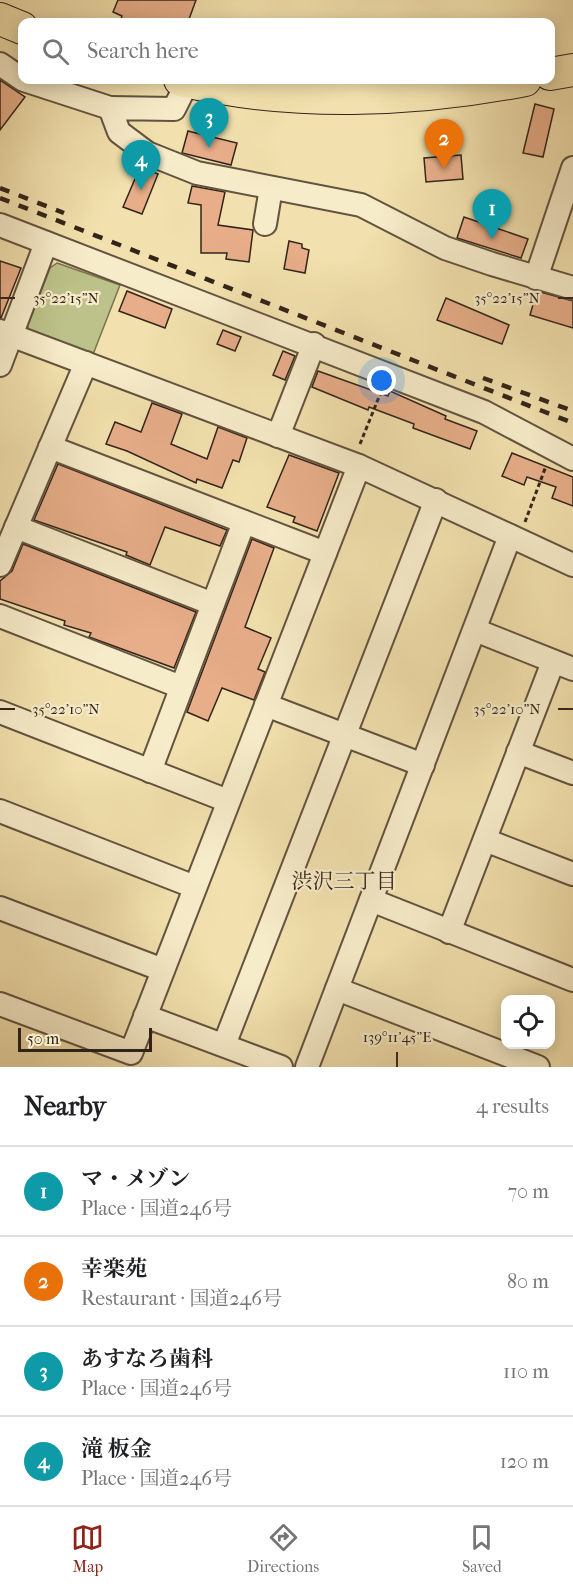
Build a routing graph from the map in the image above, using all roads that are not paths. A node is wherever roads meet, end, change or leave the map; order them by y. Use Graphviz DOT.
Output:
graph roads {
  1 [pos="0,19"];
  2 [pos="18,26"];
  3 [pos="0,64"];
  4 [pos="573,70"];
  5 [pos="555,73"];
  6 [pos="18,76"];
  7 [pos="38,84"];
  8 [pos="183,84"];
  9 [pos="216,84"];
  10 [pos="502,84"];
  11 [pos="110,108"];
  12 [pos="573,168"];
  13 [pos="271,188"];
  14 [pos="265,224"];
  15 [pos="0,225"];
  16 [pos="46,243"];
  17 [pos="536,278"];
  18 [pos="573,288"];
  19 [pos="6,333"];
  20 [pos="314,344"];
  21 [pos="86,363"];
  22 [pos="0,365"];
  23 [pos="278,436"];
  24 [pos="50,447"];
  25 [pos="563,453"];
  26 [pos="355,465"];
  27 [pos="436,500"];
  28 [pos="244,522"];
  29 [pos="16,527"];
  30 [pos="517,529"];
  31 [pos="325,553"];
  32 [pos="0,565"];
  33 [pos="573,565"];
  34 [pos="213,604"];
  35 [pos="0,616"];
  36 [pos="475,630"];
  37 [pos="563,665"];
  38 [pos="181,687"];
  39 [pos="266,705"];
  40 [pos="0,712"];
  41 [pos="344,735"];
  42 [pos="518,752"];
  43 [pos="423,765"];
  44 [pos="150,771"];
  45 [pos="573,773"];
  46 [pos="228,801"];
  47 [pos="0,811"];
  48 [pos="485,840"];
  49 [pos="573,874"];
  50 [pos="195,887"];
  51 [pos="371,900"];
  52 [pos="0,908"];
  53 [pos="449,932"];
  54 [pos="163,970"];
  55 [pos="573,980"];
  56 [pos="337,989"];
  57 [pos="1,1006"];
  58 [pos="145,1017"];
  59 [pos="237,1055"];
  60 [pos="281,1067"];
  61 [pos="307,1067"];
  62 [pos="538,1067"];
  1 -- 2 [label="highway"];
  3 -- 6 [label="street"];
  4 -- 5 [label="highway"];
  7 -- 11 [label="street"];
  8 -- 11 [label="street"];
  9 -- 10 [label="highway"];
  11 -- 13 [label="street"];
  12 -- 17 [label="street"];
  13 -- 14 [label="street"];
  13 -- 17 [label="street"];
  15 -- 16 [label="street"];
  16 -- 19 [label="street"];
  16 -- 20 [label="street"];
  17 -- 18 [label="street"];
  19 -- 21 [label="street"];
  19 -- 22 [label="street"];
  20 -- 23 [label="street"];
  20 -- 25 [label="street"];
  21 -- 23 [label="street"];
  21 -- 24 [label="street"];
  23 -- 26 [label="street"];
  24 -- 28 [label="street"];
  24 -- 29 [label="street"];
  26 -- 27 [label="street"];
  26 -- 31 [label="street"];
  27 -- 30 [label="street"];
  27 -- 41 [label="street"];
  28 -- 31 [label="street"];
  28 -- 34 [label="street"];
  29 -- 32 [label="street"];
  29 -- 34 [label="street"];
  30 -- 33 [label="street"];
  30 -- 36 [label="street"];
  31 -- 39 [label="street"];
  34 -- 38 [label="street"];
  35 -- 38 [label="street"];
  36 -- 37 [label="street"];
  36 -- 43 [label="street"];
  37 -- 42 [label="street"];
  38 -- 44 [label="street"];
  39 -- 41 [label="street"];
  39 -- 46 [label="street"];
  40 -- 44 [label="street"];
  41 -- 43 [label="street"];
  41 -- 59 [label="street"];
  42 -- 45 [label="street"];
  42 -- 48 [label="street"];
  43 -- 51 [label="street"];
  44 -- 46 [label="street"];
  46 -- 50 [label="street"];
  47 -- 50 [label="street"];
  48 -- 49 [label="street"];
  48 -- 53 [label="street"];
  50 -- 54 [label="street"];
  51 -- 53 [label="street"];
  51 -- 56 [label="street"];
  52 -- 54 [label="street"];
  53 -- 55 [label="street"];
  54 -- 58 [label="street"];
  56 -- 61 [label="street"];
  56 -- 62 [label="street"];
  57 -- 58 [label="street"];
  58 -- 59 [label="street"];
  59 -- 60 [label="street"];
}
